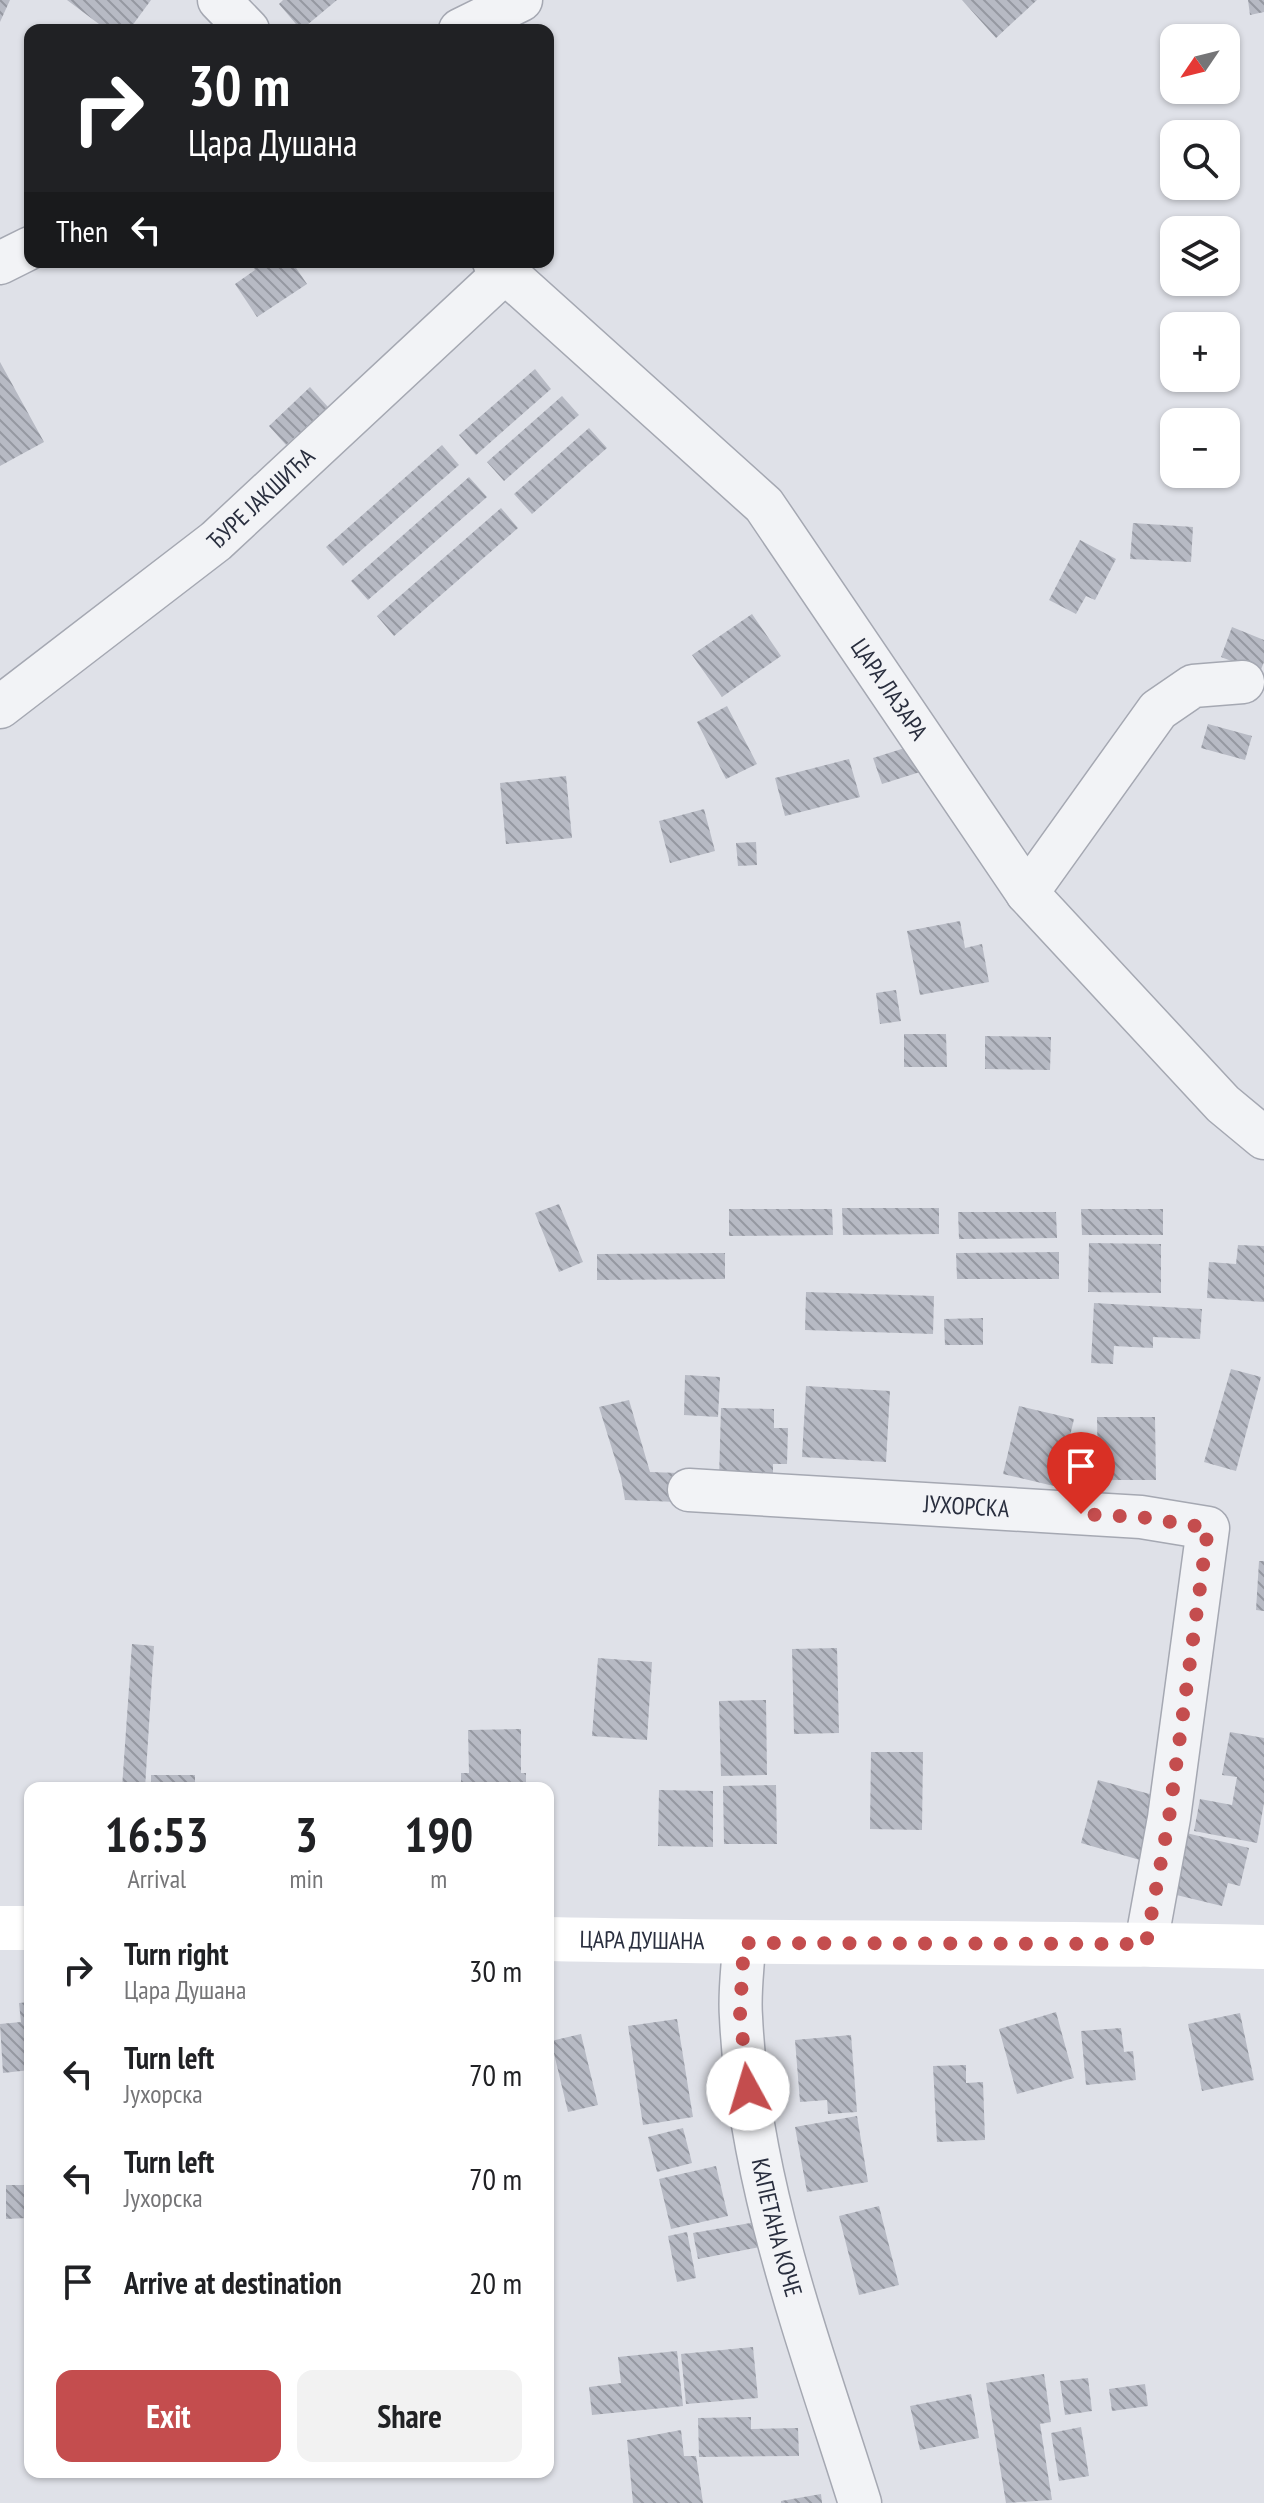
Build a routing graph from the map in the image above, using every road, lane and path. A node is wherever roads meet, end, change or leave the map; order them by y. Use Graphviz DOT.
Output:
graph roads {
  1 [pos="219,0"];
  2 [pos="521,0"];
  3 [pos="242,24"];
  4 [pos="472,24"];
  5 [pos="24,251"];
  6 [pos="0,263"];
  7 [pos="499,268"];
  8 [pos="501,268"];
  9 [pos="1243,682"];
  10 [pos="0,707"];
  11 [pos="1027,893"];
  12 [pos="1264,1138"];
  13 [pos="689,1490"];
  14 [pos="0,1928"];
  15 [pos="24,1928"];
  16 [pos="554,1939"];
  17 [pos="744,1943"];
  18 [pos="1146,1944"];
  19 [pos="1264,1947"];
  20 [pos="860,2503"];
  1 -- 3 [label="street"];
  2 -- 4 [label="street"];
  5 -- 6 [label="street"];
  7 -- 10 [label="street, ЂУРЕ ЈАКШИЋА"];
  8 -- 11 [label="street, ЦАРА ЛАЗАРА"];
  9 -- 11 [label="street"];
  11 -- 12 [label="street, ЦАРА ЛАЗАРА"];
  13 -- 18 [label="street, ЈУХОРСКА"];
  14 -- 15 [label="main road"];
  16 -- 17 [label="main road, ЦАРА ДУШАНА"];
  17 -- 18 [label="main road, ЦАРА ДУШАНА"];
  17 -- 20 [label="street, КАПЕТАНА КОЧЕ"];
  18 -- 19 [label="main road, ЦАРА ДУШАНА"];
}
